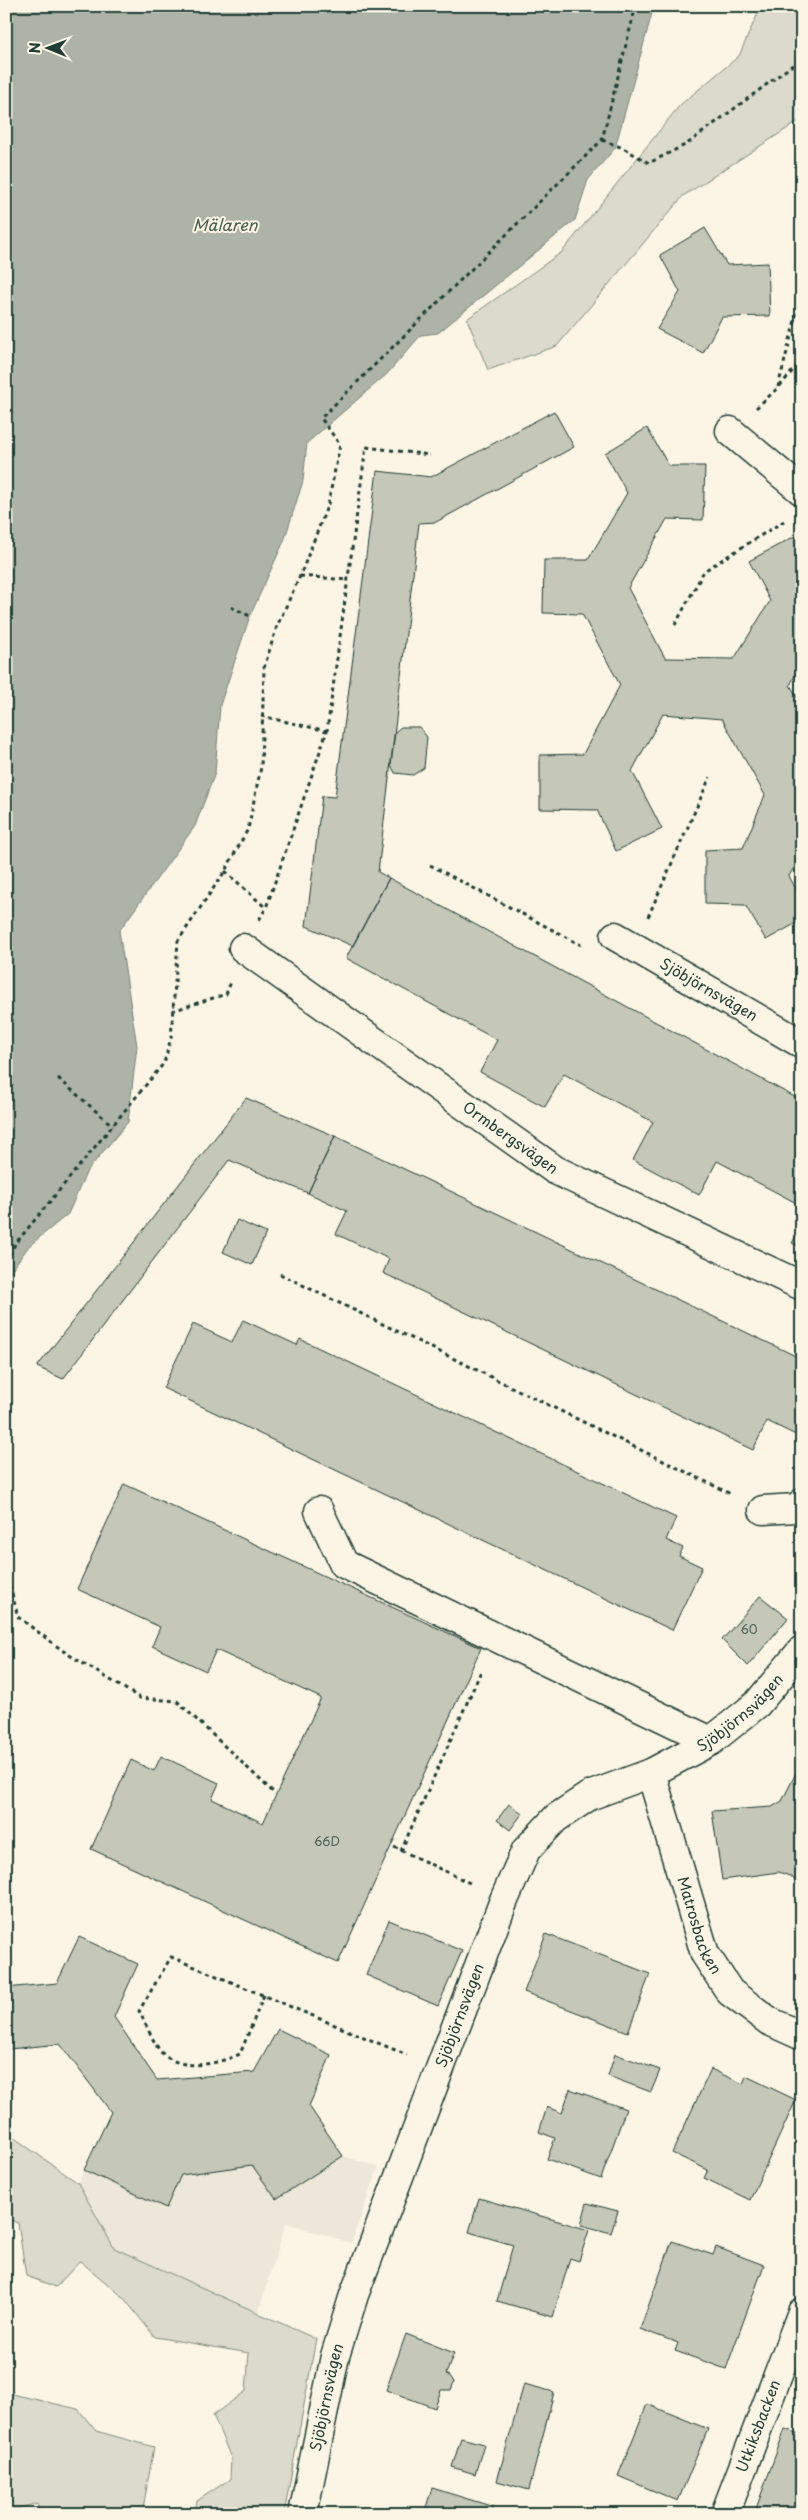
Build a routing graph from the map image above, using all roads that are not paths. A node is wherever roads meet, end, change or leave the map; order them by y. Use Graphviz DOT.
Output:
graph roads {
  1 [pos="730,432"];
  2 [pos="802,491"];
  3 [pos="625,941"];
  4 [pos="243,948"];
  5 [pos="802,1044"];
  6 [pos="802,1286"];
  7 [pos="802,1503"];
  8 [pos="763,1510"];
  9 [pos="319,1511"];
  10 [pos="802,1650"];
  11 [pos="711,1740"];
  12 [pos="651,1773"];
  13 [pos="802,2036"];
  14 [pos="802,2312"];
  15 [pos="303,2514"];
  16 [pos="726,2514"];
  1 -- 2 [label="street"];
  3 -- 5 [label="street, Sjöbjörnsvägen"];
  4 -- 6 [label="street, Ormbergsvägen"];
  7 -- 8 [label="street"];
  9 -- 11 [label="street"];
  10 -- 11 [label="street, Sjöbjörnsvägen"];
  11 -- 12 [label="street, Sjöbjörnsvägen"];
  12 -- 13 [label="street, Matrosbacken"];
  12 -- 15 [label="street, Sjöbjörnsvägen"];
  14 -- 16 [label="street, Utkiksbacken"];
}
